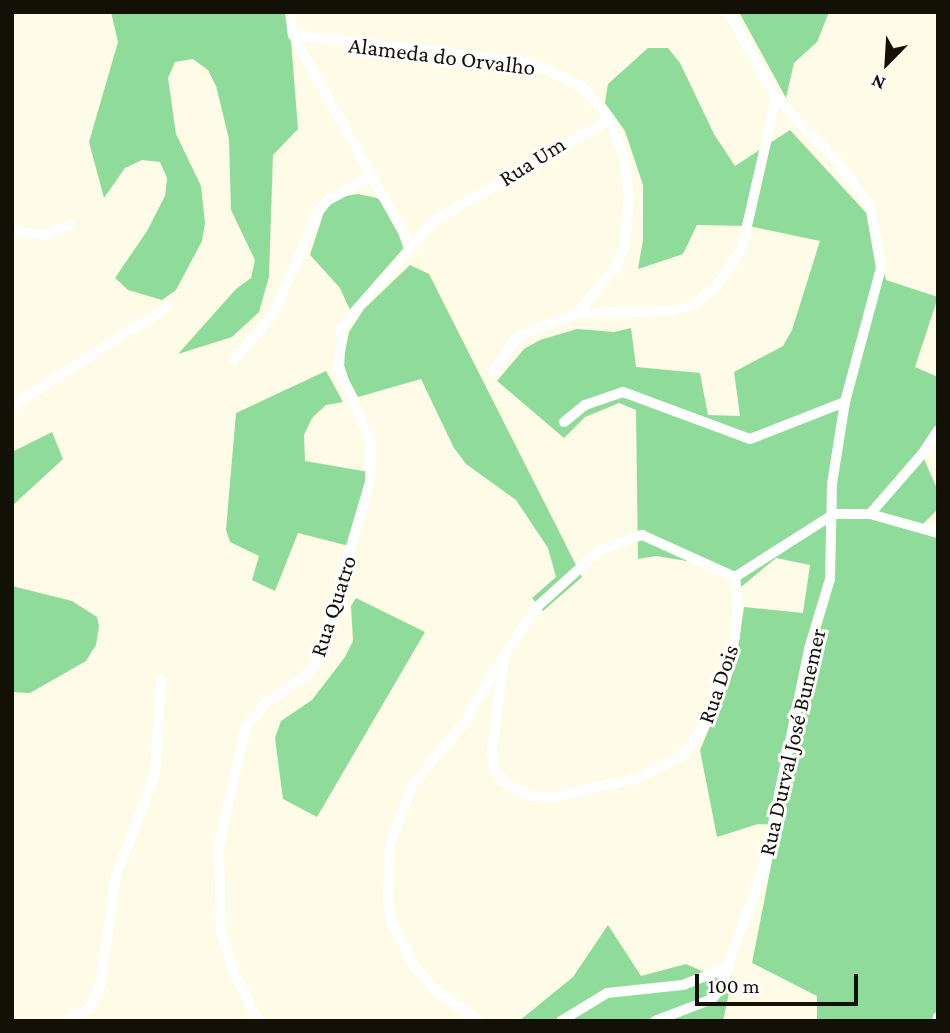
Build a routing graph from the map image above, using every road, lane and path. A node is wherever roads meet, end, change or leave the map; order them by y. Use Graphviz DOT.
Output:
graph roads {
  1 [pos="290,12"];
  2 [pos="729,12"];
  3 [pos="293,34"];
  4 [pos="776,98"];
  5 [pos="610,119"];
  6 [pos="370,177"];
  7 [pos="455,207"];
  8 [pos="69,225"];
  9 [pos="12,231"];
  10 [pos="412,248"];
  11 [pos="167,307"];
  12 [pos="578,313"];
  13 [pos="234,360"];
  14 [pos="493,372"];
  15 [pos="845,402"];
  16 [pos="12,406"];
  17 [pos="564,422"];
  18 [pos="938,430"];
  19 [pos="834,514"];
  20 [pos="870,514"];
  21 [pos="938,533"];
  22 [pos="735,578"];
  23 [pos="504,656"];
  24 [pos="161,680"];
  25 [pos="730,966"];
  26 [pos="65,1021"];
  27 [pos="258,1021"];
  28 [pos="480,1021"];
  29 [pos="561,1021"];
  30 [pos="654,1021"];
  1 -- 3 [label="street"];
  2 -- 4 [label="street, Rua Durval José Bunemer"];
  3 -- 5 [label="street, Alameda do Orvalho"];
  3 -- 6 [label="street"];
  4 -- 12 [label="street"];
  4 -- 15 [label="street, Rua Durval José Bunemer"];
  5 -- 7 [label="street, Rua Um"];
  5 -- 12 [label="street, Alameda do Orvalho"];
  6 -- 10 [label="street"];
  6 -- 13 [label="street"];
  7 -- 10 [label="street, Rua Quatro"];
  8 -- 9 [label="street"];
  10 -- 27 [label="street, Rua Quatro"];
  11 -- 16 [label="street"];
  12 -- 14 [label="street"];
  15 -- 17 [label="street"];
  15 -- 19 [label="street, Rua Durval José Bunemer"];
  18 -- 20 [label="street"];
  19 -- 20 [label="street"];
  19 -- 22 [label="street"];
  19 -- 25 [label="street, Rua Durval José Bunemer"];
  20 -- 21 [label="street"];
  22 -- 23 [label="street, Rua Dois"];
  22 -- 23 [label="street, Rua Dois"];
  23 -- 28 [label="street, Rua Dois"];
  24 -- 26 [label="street"];
  25 -- 29 [label="street"];
  25 -- 30 [label="street"];
}
